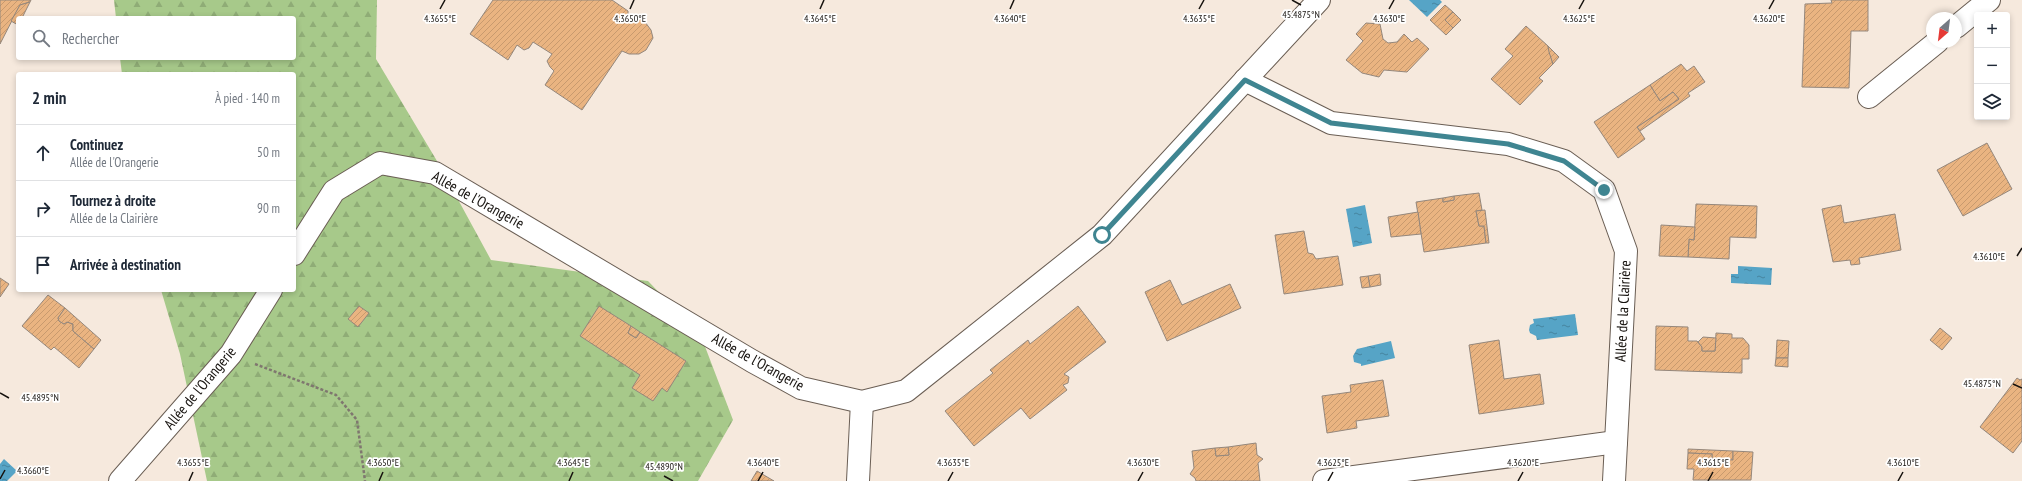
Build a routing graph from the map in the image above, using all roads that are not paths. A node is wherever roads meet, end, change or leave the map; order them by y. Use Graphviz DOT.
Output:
graph roads {
  1 [pos="1319,0"];
  2 [pos="1989,0"];
  3 [pos="1962,22"];
  4 [pos="1930,48"];
  5 [pos="1245,80"];
  6 [pos="1869,97"];
  7 [pos="296,251"];
  8 [pos="270,292"];
  9 [pos="862,402"];
  10 [pos="1616,442"];
  11 [pos="120,481"];
  12 [pos="858,481"];
  13 [pos="1324,481"];
  14 [pos="1614,481"];
  1 -- 5 [label="street, Allée de l'Orangerie"];
  2 -- 3 [label="street"];
  4 -- 6 [label="street"];
  5 -- 9 [label="street, Allée de l'Orangerie"];
  5 -- 10 [label="street, Allée de la Clairière"];
  7 -- 9 [label="street, Allée de l'Orangerie"];
  8 -- 11 [label="street, Allée de l'Orangerie"];
  9 -- 12 [label="street"];
  10 -- 13 [label="street"];
  10 -- 14 [label="street, Allée de la Clairière"];
}
